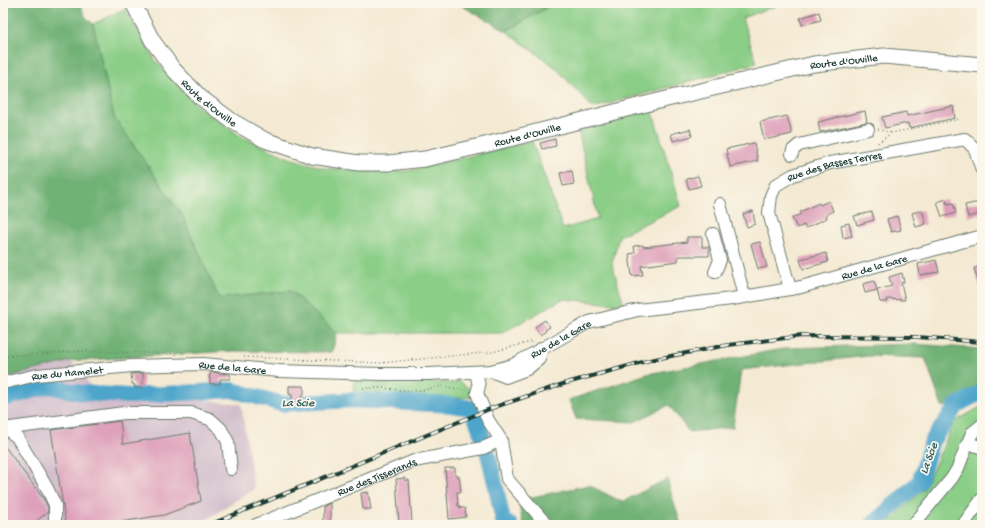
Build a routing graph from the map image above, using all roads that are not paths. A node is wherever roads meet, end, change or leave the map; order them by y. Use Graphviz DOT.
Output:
graph roads {
  1 [pos="133,3"];
  2 [pos="982,65"];
  3 [pos="868,129"];
  4 [pos="792,154"];
  5 [pos="982,170"];
  6 [pos="720,204"];
  7 [pos="713,234"];
  8 [pos="982,236"];
  9 [pos="715,272"];
  10 [pos="790,289"];
  11 [pos="744,296"];
  12 [pos="132,366"];
  13 [pos="477,372"];
  14 [pos="3,383"];
  15 [pos="982,426"];
  16 [pos="4,428"];
  17 [pos="498,442"];
  18 [pos="968,445"];
  19 [pos="982,448"];
  20 [pos="231,469"];
  21 [pos="982,499"];
  22 [pos="55,525"];
  23 [pos="256,525"];
  24 [pos="546,525"];
  25 [pos="913,525"];
  26 [pos="963,525"];
  1 -- 2 [label="main road, Route d'Ouville"];
  3 -- 4 [label="street"];
  5 -- 10 [label="street, Rue des Basses Terres"];
  6 -- 11 [label="street"];
  7 -- 9 [label="street"];
  8 -- 10 [label="street, Rue de la Gare"];
  10 -- 11 [label="street, Rue de la Gare"];
  11 -- 13 [label="street, Rue de la Gare"];
  12 -- 13 [label="street, Rue de la Gare"];
  12 -- 14 [label="street, Rue du Hamelet"];
  13 -- 17 [label="street"];
  15 -- 18 [label="street"];
  16 -- 20 [label="street"];
  16 -- 22 [label="street"];
  17 -- 23 [label="street, Rue des Tisserands"];
  17 -- 24 [label="street"];
  18 -- 19 [label="street"];
  18 -- 25 [label="street"];
  21 -- 26 [label="street"];
}
